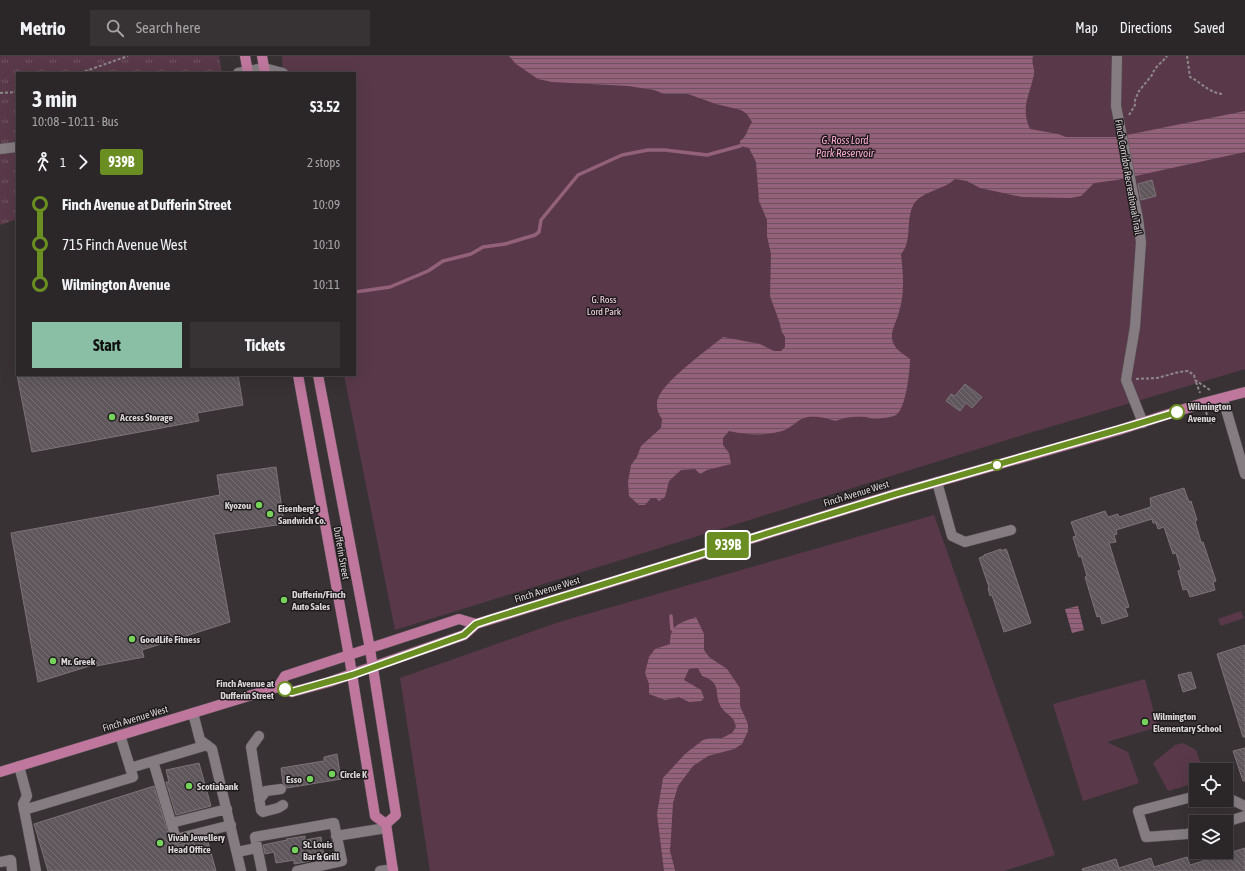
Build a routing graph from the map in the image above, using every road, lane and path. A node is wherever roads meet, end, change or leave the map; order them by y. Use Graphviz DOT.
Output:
graph roads {
  1 [pos="128,56"];
  2 [pos="245,56"];
  3 [pos="262,56"];
  4 [pos="1117,56"];
  5 [pos="1167,56"];
  6 [pos="1187,56"];
  7 [pos="264,71"];
  8 [pos="83,72"];
  9 [pos="245,72"];
  10 [pos="16,92"];
  11 [pos="0,93"];
  12 [pos="1222,94"];
  13 [pos="1118,117"];
  14 [pos="16,147"];
  15 [pos="0,149"];
  16 [pos="298,376"];
  17 [pos="318,376"];
  18 [pos="1126,380"];
  19 [pos="1245,392"];
  20 [pos="1223,399"];
  21 [pos="1143,423"];
  22 [pos="1245,474"];
  23 [pos="937,482"];
  24 [pos="1011,530"];
  25 [pos="476,624"];
  26 [pos="370,649"];
  27 [pos="349,656"];
  28 [pos="372,668"];
  29 [pos="352,675"];
  30 [pos="278,687"];
  31 [pos="193,713"];
  32 [pos="120,735"];
  33 [pos="259,736"];
  34 [pos="207,745"];
  35 [pos="153,761"];
  36 [pos="19,766"];
  37 [pos="130,768"];
  38 [pos="0,772"];
  39 [pos="281,789"];
  40 [pos="1189,798"];
  41 [pos="259,800"];
  42 [pos="1233,800"];
  43 [pos="283,805"];
  44 [pos="1245,806"];
  45 [pos="227,809"];
  46 [pos="24,810"];
  47 [pos="1245,816"];
  48 [pos="1233,820"];
  49 [pos="171,823"];
  50 [pos="231,825"];
  51 [pos="386,826"];
  52 [pos="1189,834"];
  53 [pos="336,836"];
  54 [pos="257,848"];
  55 [pos="237,852"];
  56 [pos="0,862"];
  57 [pos="393,870"];
  58 [pos="12,871"];
  59 [pos="36,871"];
  60 [pos="241,871"];
  61 [pos="262,871"];
  62 [pos="296,871"];
  63 [pos="380,871"];
  1 -- 8 [label="path"];
  2 -- 9 [label="main road"];
  3 -- 7 [label="main road"];
  4 -- 13 [label="street, Finch Corridor Recreational Trail"];
  5 -- 13 [label="path"];
  6 -- 12 [label="path"];
  7 -- 9 [label="street"];
  10 -- 11 [label="path"];
  13 -- 18 [label="street, Finch Corridor Recreational Trail"];
  14 -- 15 [label="street"];
  16 -- 27 [label="main road, Dufferin Street"];
  17 -- 26 [label="main road, Dufferin Street"];
  18 -- 20 [label="path"];
  18 -- 21 [label="street"];
  19 -- 20 [label="main road, Finch Avenue West"];
  20 -- 21 [label="main road, Finch Avenue West"];
  20 -- 22 [label="street"];
  21 -- 23 [label="main road, Finch Avenue West"];
  23 -- 24 [label="street"];
  23 -- 25 [label="main road, Finch Avenue West"];
  25 -- 26 [label="main road, Finch Avenue West"];
  25 -- 28 [label="main road, Finch Avenue West"];
  26 -- 27 [label="main road, Finch Avenue West"];
  26 -- 28 [label="main road, Dufferin Street"];
  27 -- 29 [label="main road, Dufferin Street"];
  27 -- 30 [label="main road, Finch Avenue West"];
  28 -- 29 [label="main road, Finch Avenue West"];
  28 -- 51 [label="main road, Dufferin Street"];
  29 -- 30 [label="main road, Finch Avenue West"];
  29 -- 51 [label="main road, Dufferin Street"];
  30 -- 31 [label="main road, Finch Avenue West"];
  31 -- 32 [label="main road, Finch Avenue West"];
  31 -- 34 [label="street"];
  32 -- 36 [label="main road, Finch Avenue West"];
  32 -- 37 [label="street"];
  33 -- 41 [label="street"];
  34 -- 35 [label="street"];
  34 -- 45 [label="street"];
  35 -- 37 [label="street"];
  35 -- 49 [label="street"];
  36 -- 38 [label="main road, Finch Avenue West"];
  36 -- 46 [label="street"];
  37 -- 46 [label="street"];
  39 -- 41 [label="street"];
  40 -- 52 [label="street"];
  41 -- 43 [label="street"];
  42 -- 44 [label="street"];
  45 -- 49 [label="street"];
  45 -- 50 [label="street"];
  46 -- 59 [label="street"];
  47 -- 48 [label="street"];
  49 -- 50 [label="street"];
  50 -- 55 [label="street"];
  51 -- 53 [label="street"];
  51 -- 57 [label="main road"];
  53 -- 54 [label="street"];
  53 -- 62 [label="street"];
  54 -- 55 [label="street"];
  54 -- 61 [label="street"];
  55 -- 60 [label="street"];
  56 -- 58 [label="street"];
  57 -- 63 [label="street"];
}
